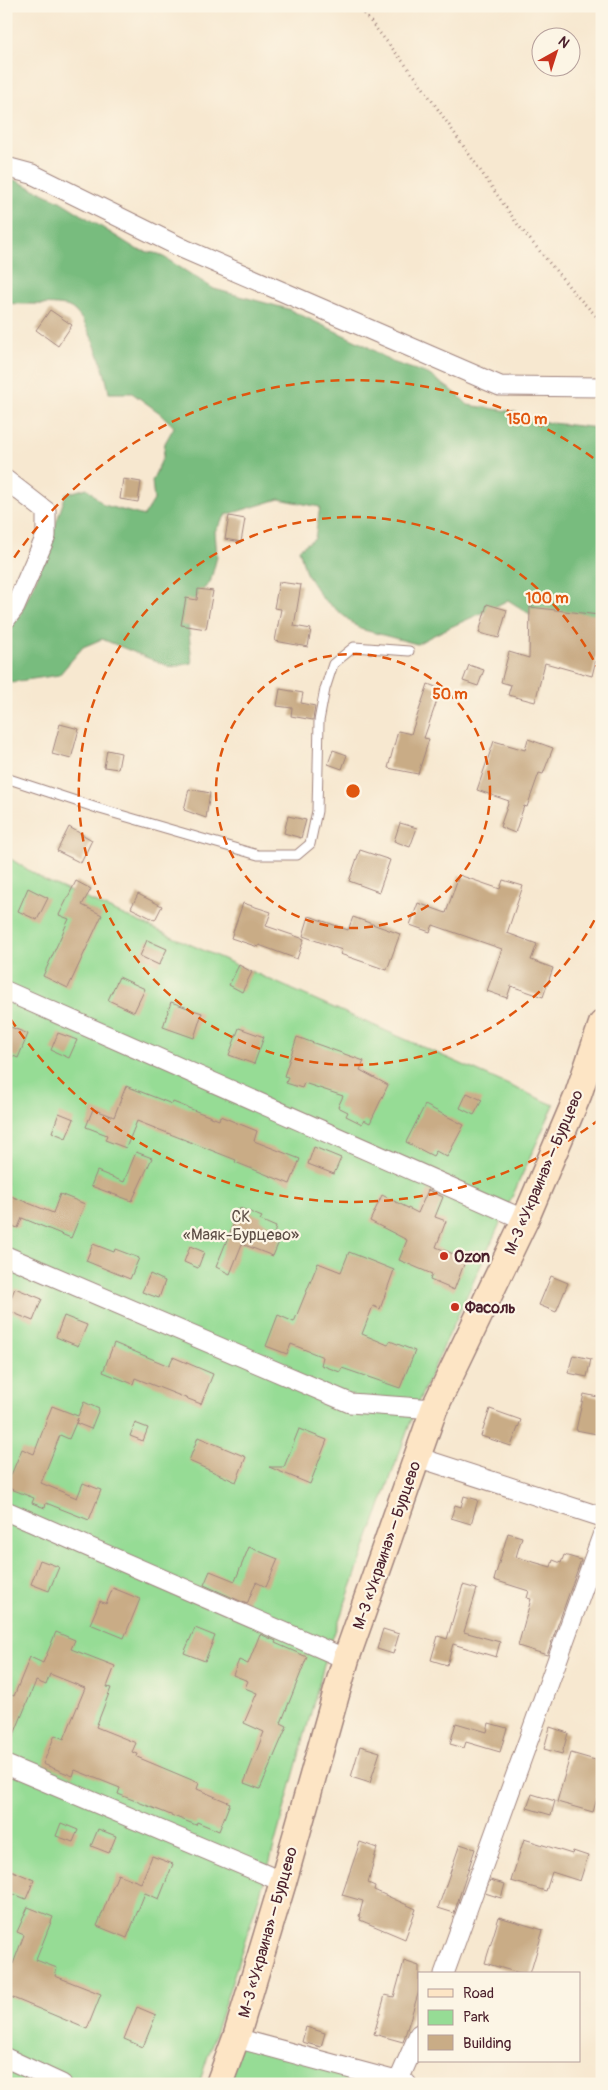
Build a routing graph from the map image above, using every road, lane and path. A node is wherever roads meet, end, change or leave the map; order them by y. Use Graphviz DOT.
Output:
graph roads {
  1 [pos="358,6"];
  2 [pos="6,167"];
  3 [pos="602,322"];
  4 [pos="602,387"];
  5 [pos="6,480"];
  6 [pos="6,619"];
  7 [pos="409,651"];
  8 [pos="6,778"];
  9 [pos="6,991"];
  10 [pos="602,1024"];
  11 [pos="525,1220"];
  12 [pos="6,1256"];
  13 [pos="434,1409"];
  14 [pos="417,1457"];
  15 [pos="6,1511"];
  16 [pos="602,1517"];
  17 [pos="602,1536"];
  18 [pos="346,1658"];
  19 [pos="6,1765"];
  20 [pos="282,1882"];
  21 [pos="445,1972"];
  22 [pos="418,2037"];
  23 [pos="236,2038"];
  24 [pos="6,2058"];
  25 [pos="402,2083"];
  26 [pos="62,2084"];
  27 [pos="219,2084"];
  1 -- 3 [label="path"];
  2 -- 4 [label="street"];
  5 -- 6 [label="street"];
  7 -- 8 [label="lane"];
  9 -- 11 [label="street"];
  10 -- 11 [label="street, М-3 «Украина» – Бурцево"];
  11 -- 13 [label="street, М-3 «Украина» – Бурцево"];
  12 -- 13 [label="street"];
  13 -- 14 [label="street, М-3 «Украина» – Бурцево"];
  14 -- 16 [label="street"];
  14 -- 18 [label="street, М-3 «Украина» – Бурцево"];
  15 -- 18 [label="street"];
  17 -- 21 [label="street"];
  18 -- 20 [label="street, М-3 «Украина» – Бурцево"];
  19 -- 20 [label="street"];
  20 -- 23 [label="street, М-3 «Украина» – Бурцево"];
  22 -- 25 [label="street"];
  23 -- 25 [label="street"];
  23 -- 27 [label="street, М-3 «Украина» – Бурцево"];
  24 -- 26 [label="street"];
}
